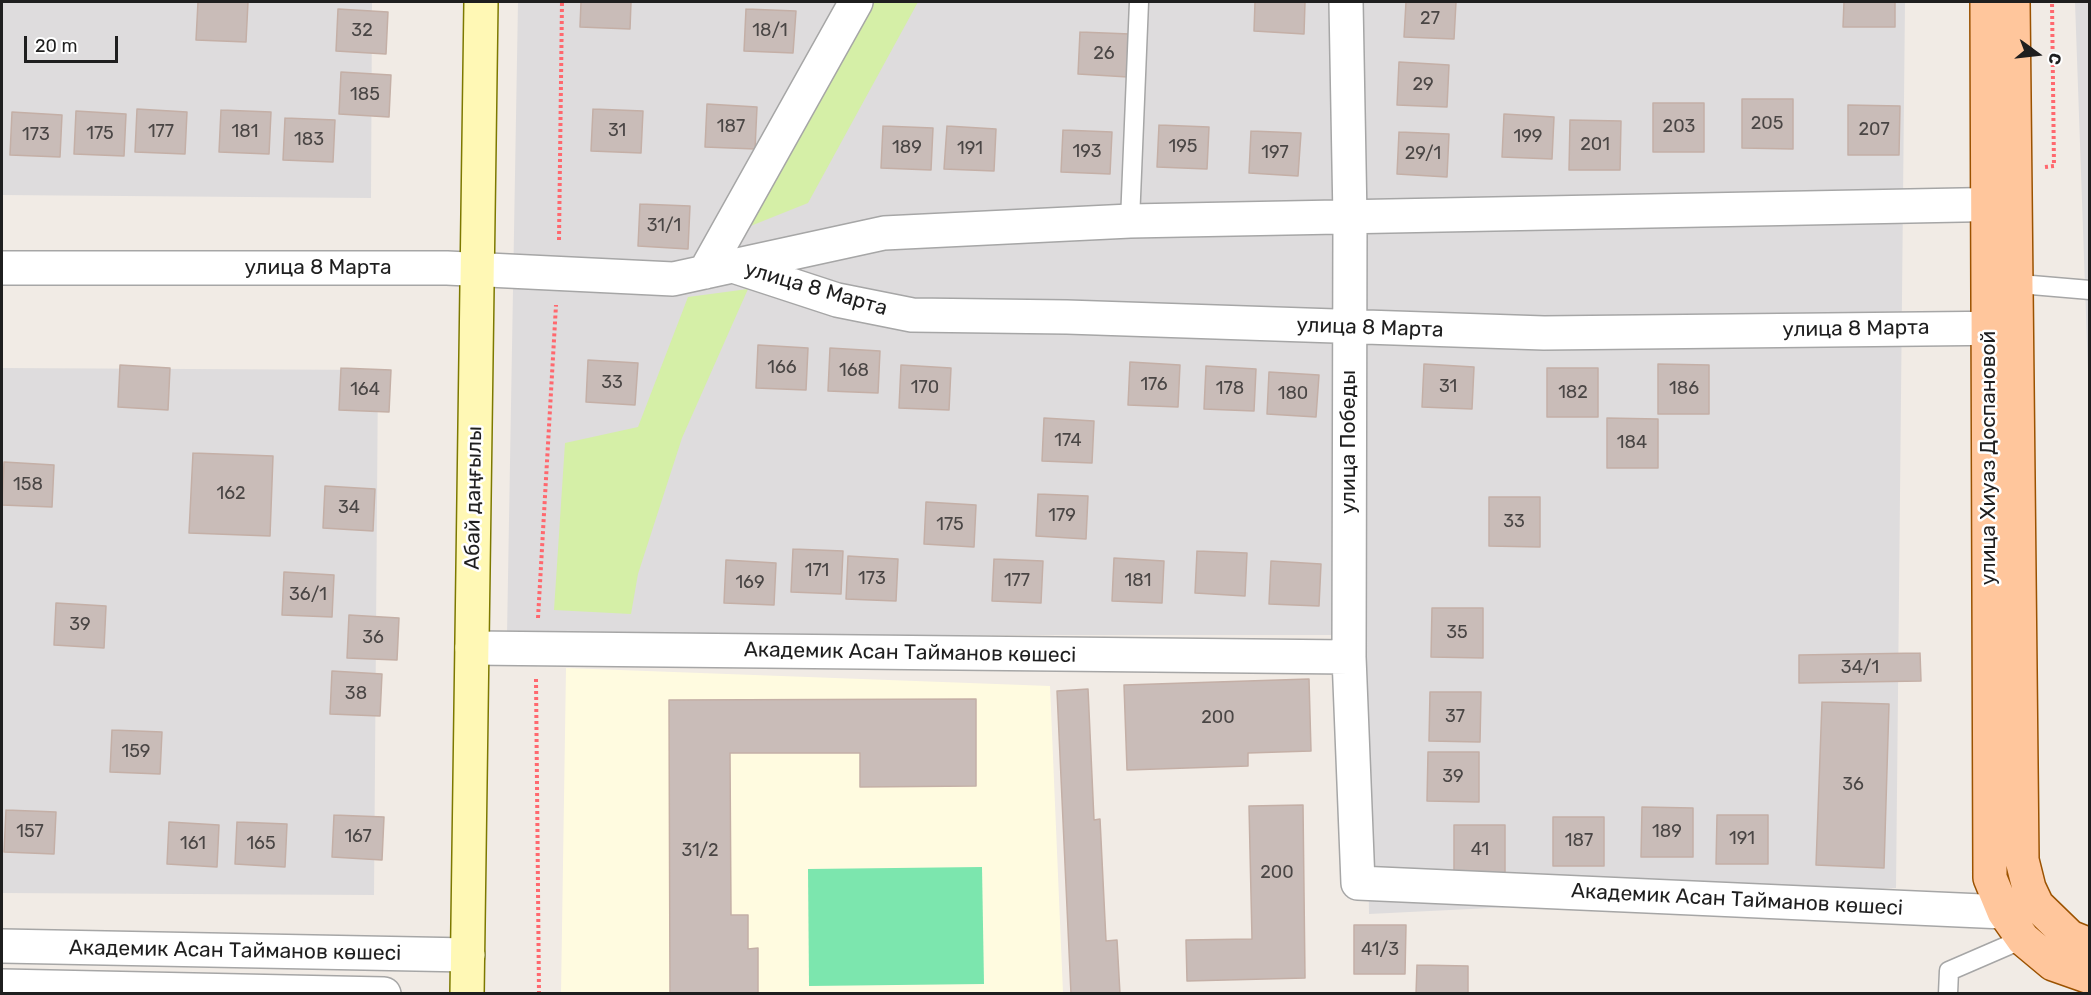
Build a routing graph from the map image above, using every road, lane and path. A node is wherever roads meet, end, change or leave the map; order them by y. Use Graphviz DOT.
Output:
graph roads {
  1 [pos="481,2"];
  2 [pos="562,2"];
  3 [pos="856,2"];
  4 [pos="1139,2"];
  5 [pos="1346,2"];
  6 [pos="1987,2"];
  7 [pos="2013,2"];
  8 [pos="2052,2"];
  9 [pos="2054,166"];
  10 [pos="2001,205"];
  11 [pos="1350,219"];
  12 [pos="1130,221"];
  13 [pos="2,268"];
  14 [pos="478,269"];
  15 [pos="719,269"];
  16 [pos="558,273"];
  17 [pos="2002,283"];
  18 [pos="2090,290"];
  19 [pos="2002,327"];
  20 [pos="1350,329"];
  21 [pos="472,648"];
  22 [pos="536,649"];
  23 [pos="1348,657"];
  24 [pos="1358,883"];
  25 [pos="2004,912"];
  26 [pos="2023,939"];
  27 [pos="2090,945"];
  28 [pos="2,946"];
  29 [pos="468,955"];
  30 [pos="2090,977"];
  31 [pos="2,986"];
  32 [pos="384,993"];
  33 [pos="468,993"];
  34 [pos="539,993"];
  35 [pos="1948,993"];
  1 -- 14 [label="main road, Абай даңғылы"];
  2 -- 16 [label="path"];
  3 -- 15 [label="street, улица 8 Марта"];
  4 -- 12 [label="lane"];
  5 -- 11 [label="street, улица Победы"];
  6 -- 10 [label="main road, улица Хиуаз Доспановой"];
  7 -- 10 [label="main road, улица Хиуаз Доспановой"];
  8 -- 9 [label="path"];
  10 -- 11 [label="street, улица 8 Марта"];
  10 -- 17 [label="main road, улица Хиуаз Доспановой"];
  11 -- 12 [label="street, улица 8 Марта"];
  11 -- 20 [label="street, улица Победы"];
  12 -- 15 [label="street, улица 8 Марта"];
  13 -- 14 [label="street, улица 8 Марта"];
  14 -- 16 [label="street, улица 8 Марта"];
  14 -- 21 [label="main road, Абай даңғылы"];
  15 -- 16 [label="street, улица 8 Марта"];
  15 -- 20 [label="street, улица 8 Марта"];
  16 -- 22 [label="path"];
  17 -- 18 [label="lane"];
  17 -- 19 [label="main road, улица Хиуаз Доспановой"];
  19 -- 20 [label="street, улица 8 Марта"];
  19 -- 25 [label="main road, улица Хиуаз Доспановой"];
  19 -- 27 [label="main road, улица Хиуаз Доспановой"];
  20 -- 23 [label="street, улица Победы"];
  21 -- 22 [label="street, Академик Асан Тайманов көшесі"];
  21 -- 29 [label="main road, Абай даңғылы"];
  22 -- 23 [label="street, Академик Асан Тайманов көшесі"];
  22 -- 34 [label="path"];
  23 -- 24 [label="street, улица Победы"];
  24 -- 25 [label="street, Академик Асан Тайманов көшесі"];
  25 -- 26 [label="main road"];
  26 -- 30 [label="main road"];
  26 -- 35 [label="lane"];
  28 -- 29 [label="street, Академик Асан Тайманов көшесі"];
  29 -- 33 [label="main road, Абай даңғылы"];
  31 -- 32 [label="street, Академик Асан Тайманов көшесі"];
}
